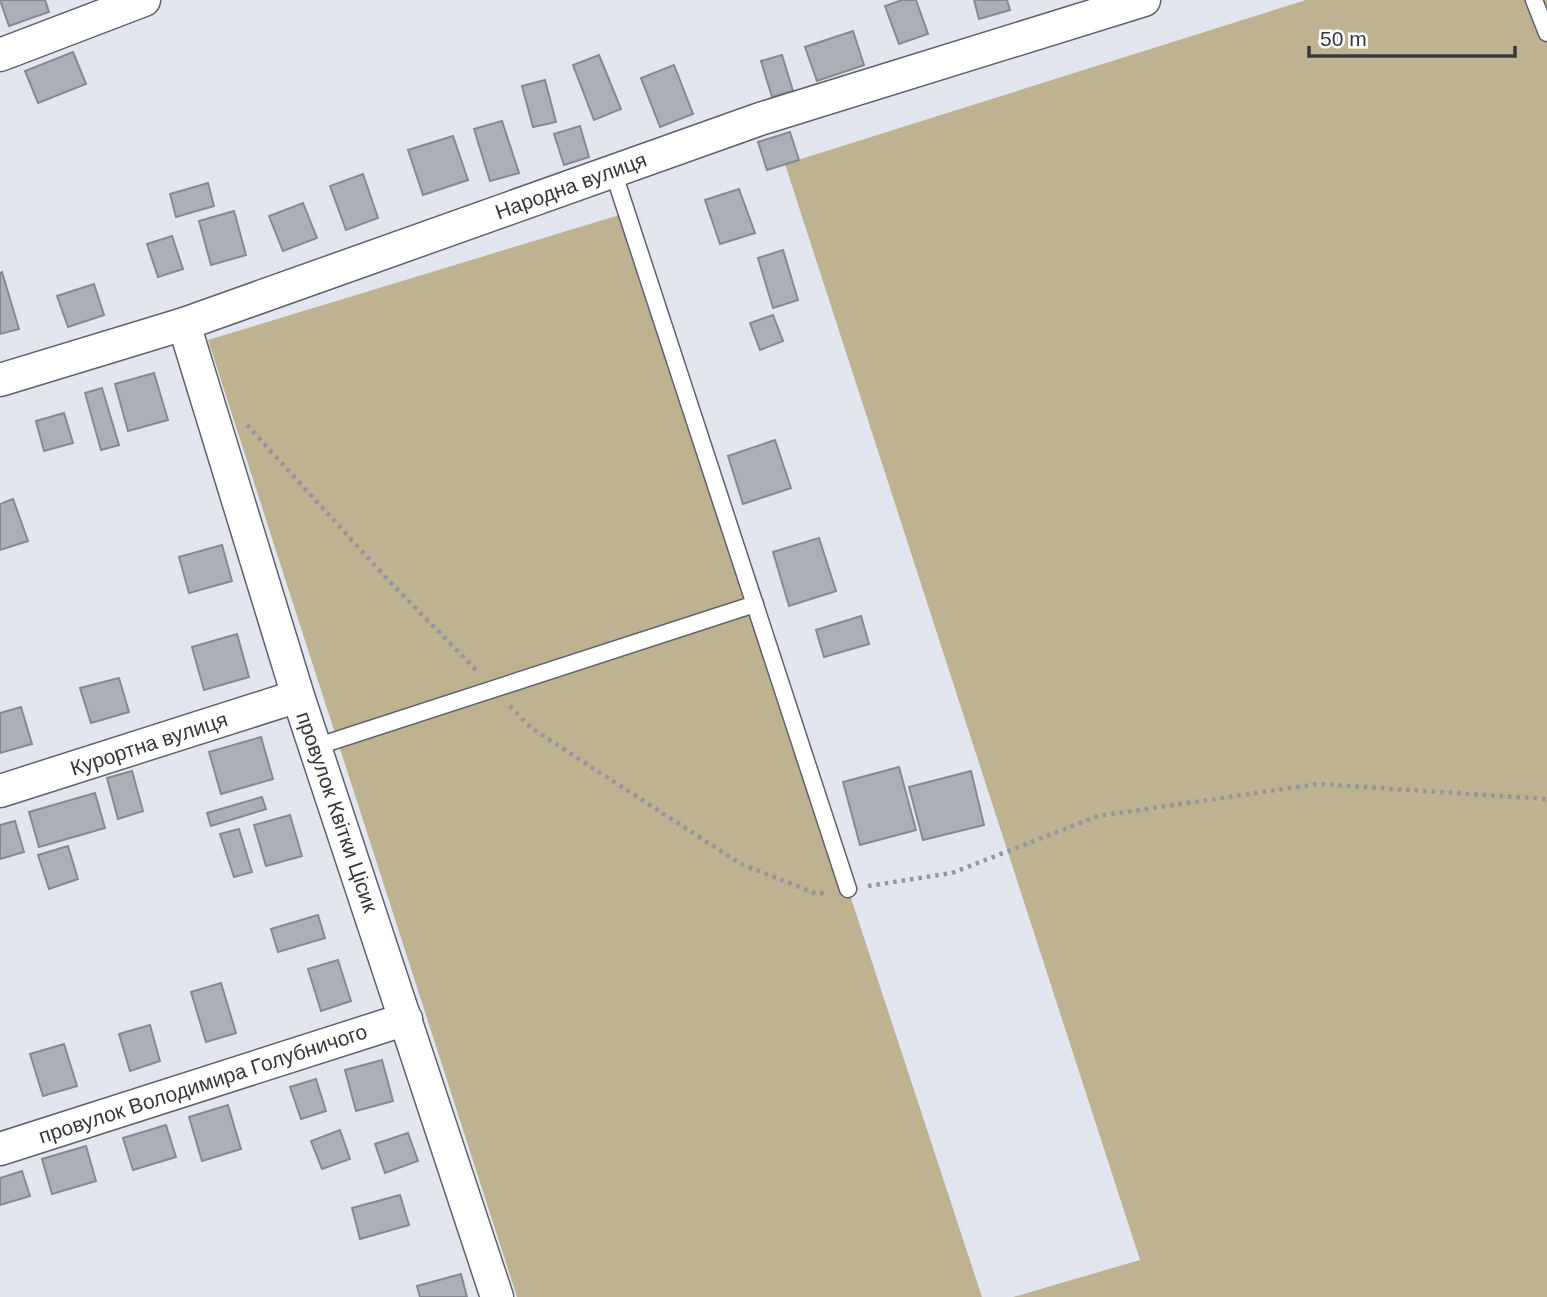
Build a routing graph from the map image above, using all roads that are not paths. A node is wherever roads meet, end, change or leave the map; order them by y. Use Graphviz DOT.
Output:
graph roads {
  1 [pos="144,0"];
  2 [pos="1144,0"];
  3 [pos="1534,0"];
  4 [pos="1547,33"];
  5 [pos="0,55"];
  6 [pos="613,172"];
  7 [pos="184,324"];
  8 [pos="0,380"];
  9 [pos="755,604"];
  10 [pos="298,696"];
  11 [pos="315,747"];
  12 [pos="0,791"];
  13 [pos="848,889"];
  14 [pos="407,1019"];
  15 [pos="0,1149"];
  16 [pos="497,1297"];
  1 -- 5 [label="street"];
  2 -- 6 [label="street, Народна вулиця"];
  3 -- 4 [label="lane"];
  6 -- 7 [label="street, Народна вулиця"];
  6 -- 9 [label="lane"];
  7 -- 8 [label="street, Народна вулиця"];
  7 -- 10 [label="street, провулок Квітки Цісик"];
  9 -- 11 [label="lane"];
  9 -- 13 [label="lane"];
  10 -- 11 [label="street, провулок Квітки Цісик"];
  10 -- 12 [label="street, Курортна вулиця"];
  11 -- 14 [label="street, провулок Квітки Цісик"];
  14 -- 15 [label="street, провулок Володимира Голубничого"];
  14 -- 16 [label="street, провулок Квітки Цісик"];
}
